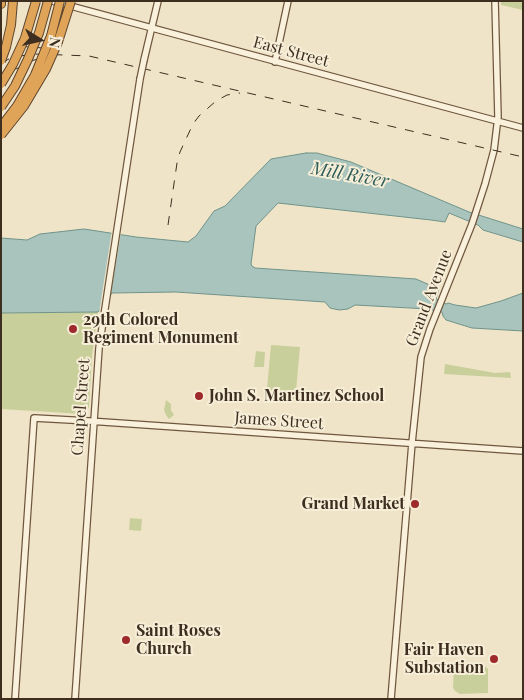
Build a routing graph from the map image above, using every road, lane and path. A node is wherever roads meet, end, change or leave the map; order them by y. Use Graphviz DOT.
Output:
graph roads {
  1 [pos="13,1"];
  2 [pos="36,1"];
  3 [pos="48,1"];
  4 [pos="52,1"];
  5 [pos="60,1"];
  6 [pos="71,1"];
  7 [pos="158,1"];
  8 [pos="288,1"];
  9 [pos="495,1"];
  10 [pos="152,28"];
  11 [pos="1,61"];
  12 [pos="275,62"];
  13 [pos="1,84"];
  14 [pos="1,107"];
  15 [pos="498,122"];
  16 [pos="1,127"];
  17 [pos="523,128"];
  18 [pos="1,135"];
  19 [pos="93,421"];
  20 [pos="412,443"];
  21 [pos="523,451"];
  22 [pos="15,699"];
  23 [pos="75,699"];
  24 [pos="391,699"];
  1 -- 11 [label="highway, bridge"];
  2 -- 13 [label="highway, bridge"];
  3 -- 14 [label="highway, bridge"];
  4 -- 10 [label="main road, East Street"];
  5 -- 16 [label="highway, bridge"];
  6 -- 18 [label="highway, bridge"];
  7 -- 10 [label="main road, Chapel Street"];
  8 -- 12 [label="main road"];
  9 -- 15 [label="main road, Grand Avenue"];
  10 -- 12 [label="main road, East Street"];
  10 -- 19 [label="main road, Chapel Street, bridge"];
  12 -- 15 [label="main road, East Street"];
  15 -- 17 [label="main road, East Street"];
  15 -- 20 [label="main road, Grand Avenue"];
  19 -- 20 [label="main road, James Street"];
  19 -- 22 [label="main road, James Street"];
  19 -- 23 [label="main road, Chapel Street"];
  20 -- 21 [label="main road, James Street"];
  20 -- 24 [label="main road, Grand Avenue"];
}
